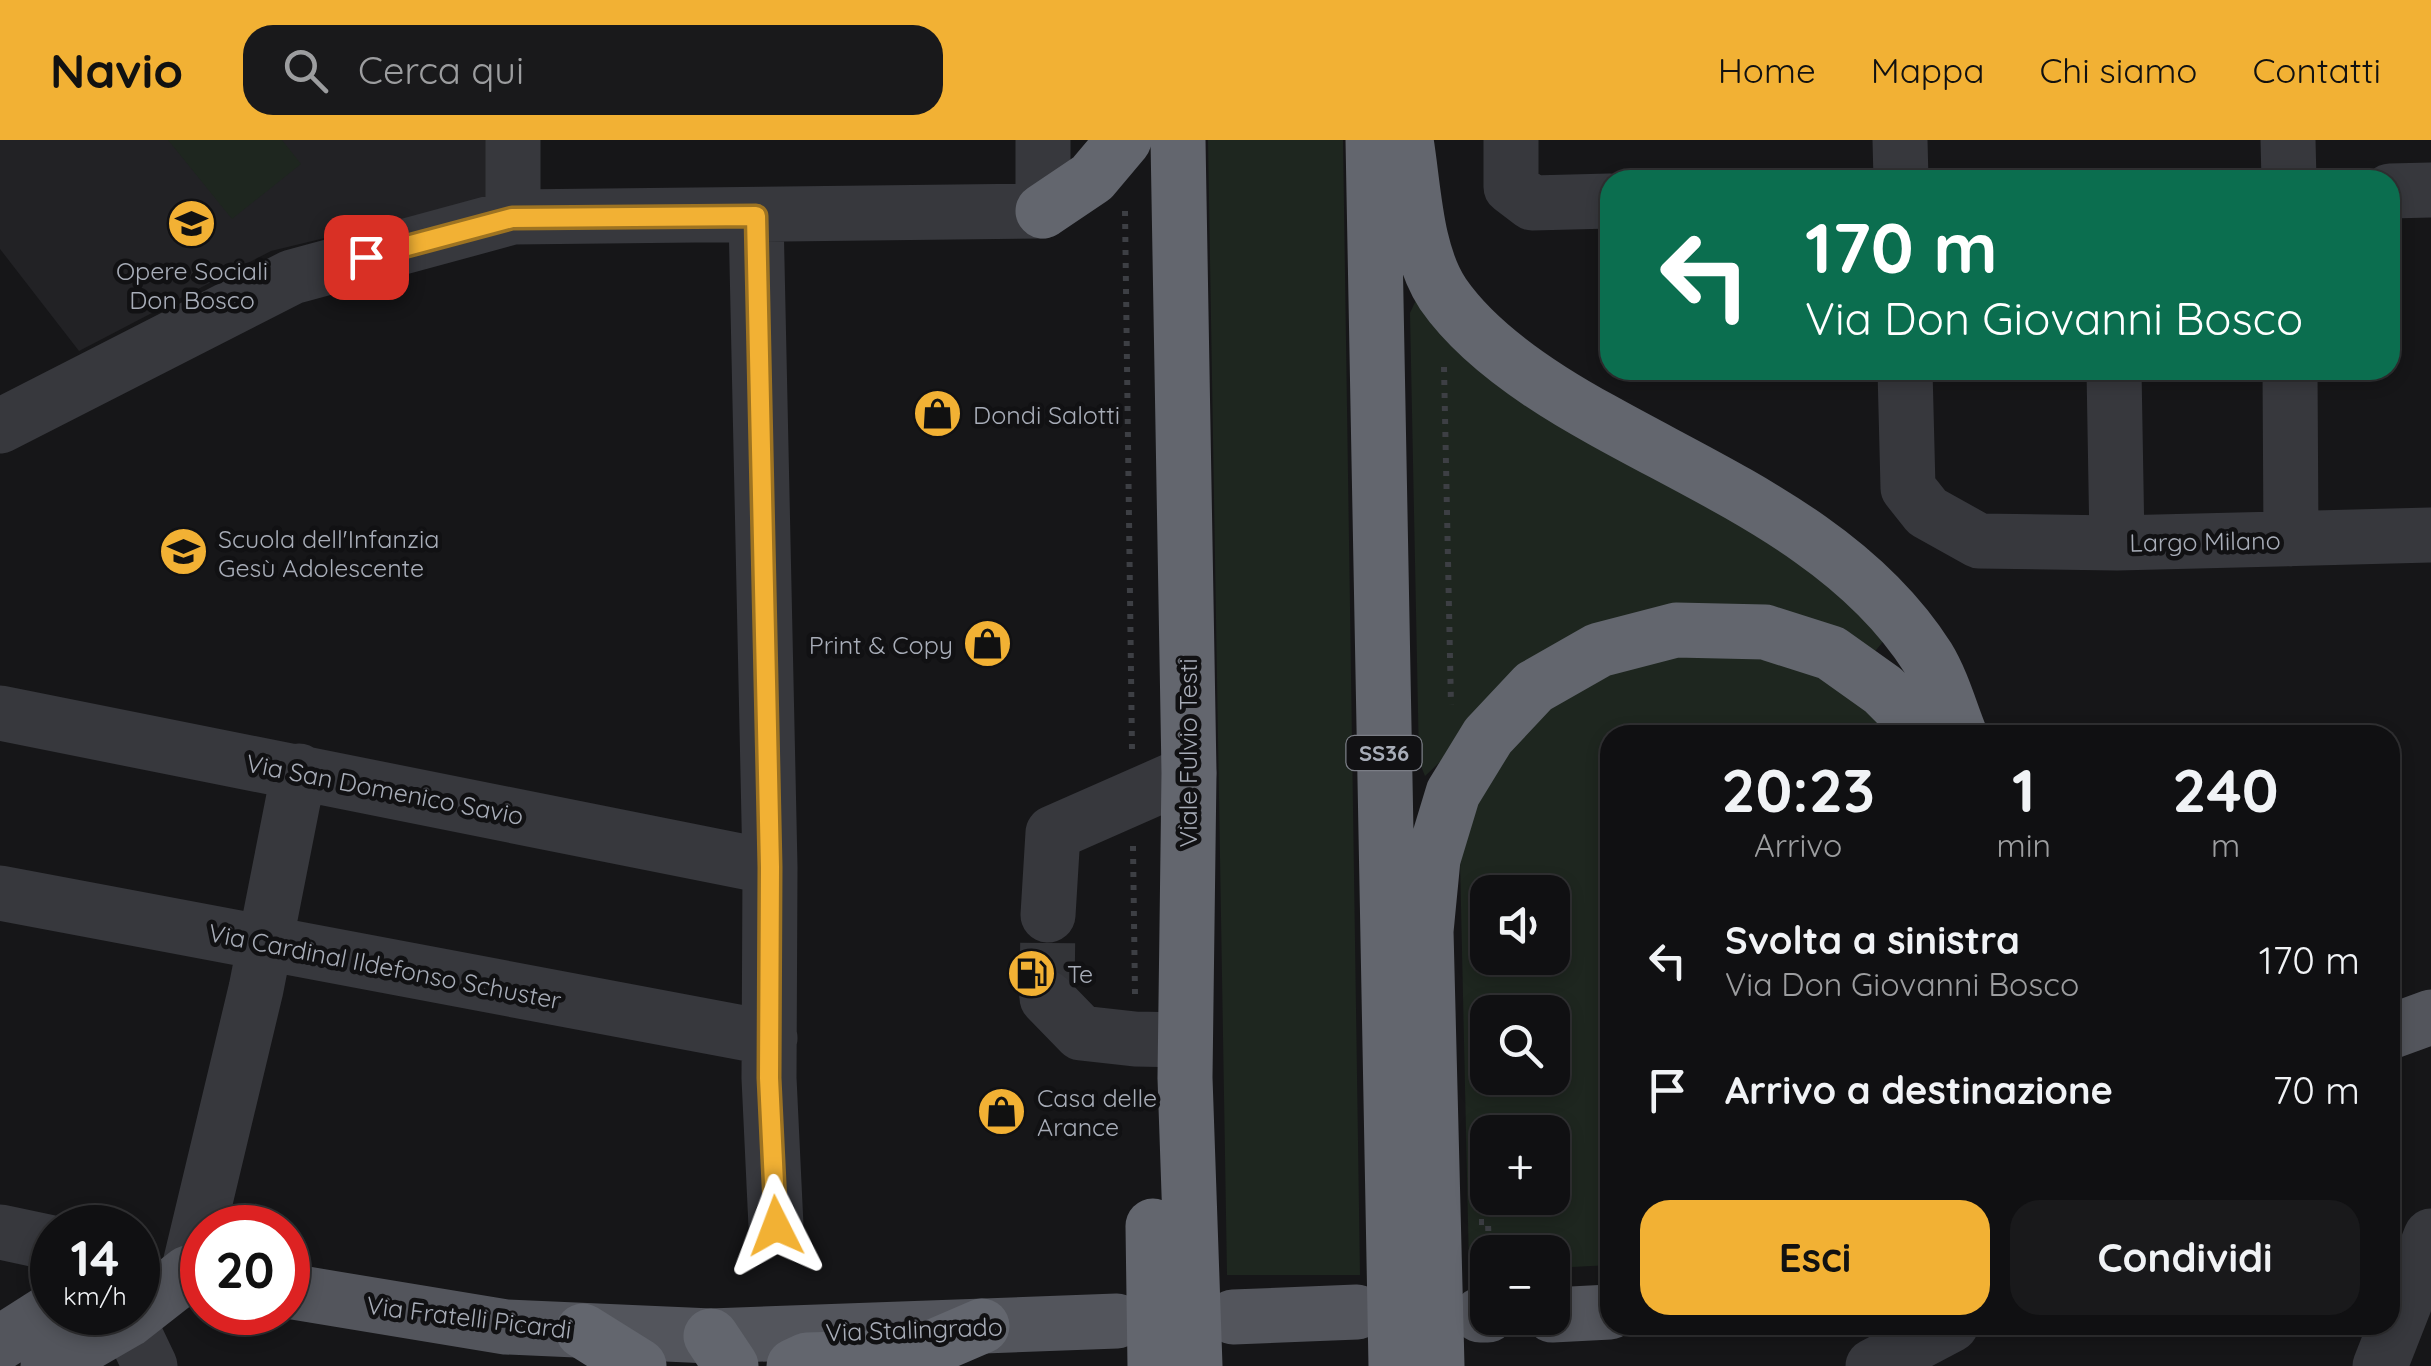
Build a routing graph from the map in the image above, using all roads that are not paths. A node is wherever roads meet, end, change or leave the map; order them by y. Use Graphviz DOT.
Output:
graph roads {
  1 [pos="513,140"];
  2 [pos="1043,140"];
  3 [pos="1124,140"];
  4 [pos="1178,140"];
  5 [pos="1373,140"];
  6 [pos="1406,140"];
  7 [pos="1510,140"];
  8 [pos="1900,140"];
  9 [pos="2288,140"];
  10 [pos="1901,170"];
  11 [pos="2289,170"];
  12 [pos="2431,190"];
  13 [pos="2400,191"];
  14 [pos="1600,201"];
  15 [pos="1042,211"];
  16 [pos="756,216"];
  17 [pos="512,218"];
  18 [pos="1905,380"];
  19 [pos="2114,380"];
  20 [pos="2290,380"];
  21 [pos="0,426"];
  22 [pos="2431,535"];
  23 [pos="2291,539"];
  24 [pos="2118,542"];
  25 [pos="0,712"];
  26 [pos="1918,725"];
  27 [pos="1956,725"];
  28 [pos="299,771"];
  29 [pos="1189,773"];
  30 [pos="770,867"];
  31 [pos="0,893"];
  32 [pos="1048,914"];
  33 [pos="264,945"];
  34 [pos="1047,998"];
  35 [pos="2431,1017"];
  36 [pos="2400,1028"];
  37 [pos="770,1038"];
  38 [pos="1185,1059"];
  39 [pos="776,1226"];
  40 [pos="0,1232"];
  41 [pos="2431,1236"];
  42 [pos="30,1239"];
  43 [pos="176,1271"];
  44 [pos="310,1295"];
  45 [pos="1357,1312"];
  46 [pos="1600,1313"];
  47 [pos="1570,1314"];
  48 [pos="2400,1315"];
  49 [pos="1234,1317"];
  50 [pos="1117,1321"];
  51 [pos="30,1324"];
  52 [pos="982,1326"];
  53 [pos="583,1332"];
  54 [pos="1932,1335"];
  55 [pos="2392,1335"];
  56 [pos="0,1343"];
  57 [pos="139,1343"];
  58 [pos="714,1356"];
  59 [pos="48,1366"];
  60 [pos="639,1366"];
  61 [pos="794,1366"];
  62 [pos="1155,1366"];
  63 [pos="1195,1366"];
  64 [pos="1396,1366"];
  65 [pos="1437,1366"];
  66 [pos="1873,1366"];
  67 [pos="2380,1366"];
  1 -- 17 [label="street"];
  2 -- 15 [label="street"];
  3 -- 15 [label="highway"];
  4 -- 29 [label="highway, Viale Fulvio Testi"];
  5 -- 64 [label="highway, SS36"];
  6 -- 27 [label="highway"];
  7 -- 14 [label="street"];
  8 -- 10 [label="street"];
  9 -- 11 [label="street"];
  12 -- 13 [label="street"];
  15 -- 16 [label="street"];
  16 -- 17 [label="street"];
  16 -- 30 [label="street"];
  17 -- 21 [label="street"];
  18 -- 24 [label="street, Largo Milano"];
  19 -- 24 [label="street"];
  20 -- 23 [label="street"];
  22 -- 23 [label="street, Largo Milano"];
  23 -- 24 [label="street, Largo Milano"];
  25 -- 28 [label="street, Via San Domenico Savio"];
  26 -- 65 [label="highway"];
  28 -- 30 [label="street, Via San Domenico Savio"];
  28 -- 33 [label="street"];
  29 -- 32 [label="street"];
  29 -- 38 [label="highway, Viale Fulvio Testi"];
  30 -- 37 [label="street"];
  31 -- 33 [label="street, Via Cardinal Ildefonso Schuster"];
  33 -- 37 [label="street, Via Cardinal Ildefonso Schuster"];
  33 -- 43 [label="street"];
  34 -- 38 [label="street"];
  35 -- 36 [label="main road"];
  37 -- 39 [label="street"];
  38 -- 62 [label="highway"];
  38 -- 63 [label="highway, Viale Fulvio Testi"];
  40 -- 42 [label="street"];
  41 -- 48 [label="street"];
  43 -- 57 [label="main road"];
  44 -- 53 [label="main road, Via Fratelli Picardi"];
  45 -- 49 [label="main road"];
  46 -- 47 [label="main road"];
  50 -- 52 [label="main road, Via Stalingrado"];
  51 -- 56 [label="main road"];
  52 -- 58 [label="main road, Via Stalingrado"];
  52 -- 61 [label="highway"];
  53 -- 58 [label="main road, Via Fratelli Picardi"];
  53 -- 60 [label="highway"];
  54 -- 66 [label="street"];
  55 -- 67 [label="street"];
  57 -- 59 [label="main road"];
}
